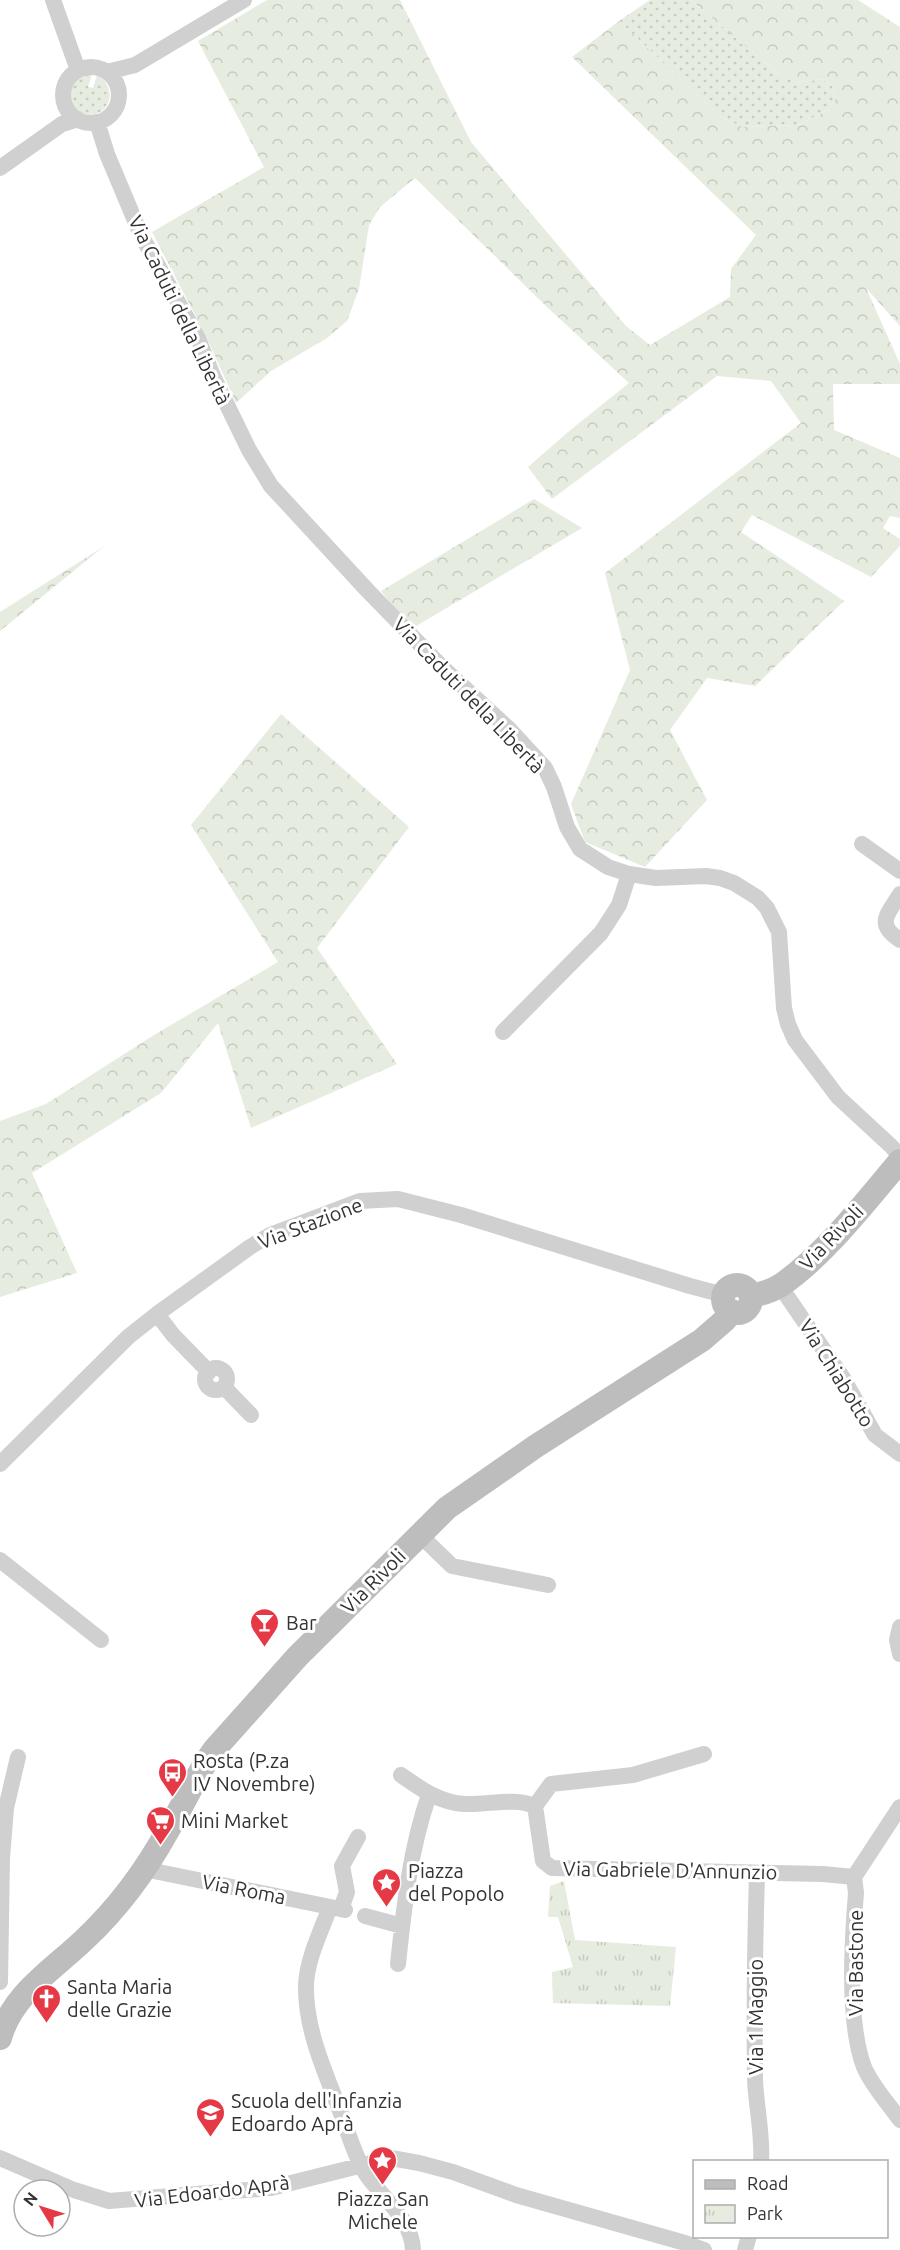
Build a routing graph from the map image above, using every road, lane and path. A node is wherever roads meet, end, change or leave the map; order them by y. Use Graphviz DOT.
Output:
graph roads {
  1 [pos="53,0"];
  2 [pos="244,0"];
  3 [pos="135,65"];
  4 [pos="78,70"];
  5 [pos="107,72"];
  6 [pos="118,91"];
  7 [pos="63,99"];
  8 [pos="78,119"];
  9 [pos="97,122"];
  10 [pos="28,147"];
  11 [pos="0,168"];
  12 [pos="862,844"];
  13 [pos="900,871"];
  14 [pos="628,874"];
  15 [pos="900,894"];
  16 [pos="900,940"];
  17 [pos="503,1032"];
  18 [pos="900,1156"];
  19 [pos="900,1161"];
  20 [pos="780,1286"];
  21 [pos="728,1303"];
  22 [pos="157,1314"];
  23 [pos="251,1415"];
  24 [pos="900,1454"];
  25 [pos="0,1464"];
  26 [pos="419,1534"];
  27 [pos="0,1560"];
  28 [pos="548,1585"];
  29 [pos="900,1627"];
  30 [pos="101,1640"];
  31 [pos="900,1654"];
  32 [pos="704,1754"];
  33 [pos="18,1757"];
  34 [pos="401,1775"];
  35 [pos="429,1795"];
  36 [pos="532,1805"];
  37 [pos="900,1807"];
  38 [pos="358,1837"];
  39 [pos="144,1869"];
  40 [pos="757,1873"];
  41 [pos="854,1877"];
  42 [pos="339,1908"];
  43 [pos="365,1916"];
  44 [pos="402,1926"];
  45 [pos="398,1964"];
  46 [pos="0,1982"];
  47 [pos="9,1995"];
  48 [pos="0,2038"];
  49 [pos="900,2120"];
  50 [pos="0,2158"];
  51 [pos="761,2160"];
  52 [pos="360,2165"];
  53 [pos="413,2250"];
  54 [pos="704,2250"];
  1 -- 4 [label="street"];
  2 -- 3 [label="street"];
  3 -- 5 [label="street"];
  3 -- 6 [label="street"];
  4 -- 5 [label="street"];
  4 -- 7 [label="street"];
  5 -- 6 [label="street"];
  6 -- 9 [label="street"];
  7 -- 8 [label="street"];
  7 -- 10 [label="street"];
  8 -- 9 [label="street"];
  8 -- 10 [label="street"];
  9 -- 14 [label="street, Via Caduti della Libertà"];
  10 -- 11 [label="street"];
  12 -- 13 [label="street"];
  14 -- 17 [label="street"];
  14 -- 18 [label="street, Via Caduti della Libertà"];
  15 -- 16 [label="street"];
  19 -- 20 [label="street, Via Rivoli"];
  20 -- 21 [label="street, Via Rivoli"];
  20 -- 24 [label="street, Via Chiabotto"];
  21 -- 22 [label="street, Via Stazione"];
  21 -- 26 [label="street, Via Rivoli"];
  22 -- 23 [label="street"];
  22 -- 25 [label="street, Via Stazione"];
  26 -- 28 [label="street"];
  26 -- 39 [label="street, Via Rivoli"];
  27 -- 30 [label="street"];
  29 -- 31 [label="street"];
  32 -- 36 [label="street"];
  33 -- 46 [label="street"];
  34 -- 35 [label="street"];
  35 -- 36 [label="street"];
  35 -- 44 [label="street"];
  36 -- 40 [label="street, Via Gabriele D'Annunzio"];
  37 -- 41 [label="street"];
  38 -- 42 [label="street"];
  39 -- 42 [label="street, Via Roma"];
  39 -- 47 [label="street, Via Rivoli"];
  40 -- 41 [label="street, Via Gabriele D'Annunzio"];
  40 -- 51 [label="street, Via 1 Maggio"];
  41 -- 49 [label="street, Via Bastone"];
  42 -- 52 [label="street"];
  43 -- 44 [label="street"];
  44 -- 45 [label="street"];
  47 -- 48 [label="street, Via Rivoli"];
  50 -- 52 [label="street, Via Edoardo Aprà"];
  52 -- 53 [label="street"];
  52 -- 54 [label="street, Via Edoardo Aprà"];
}
